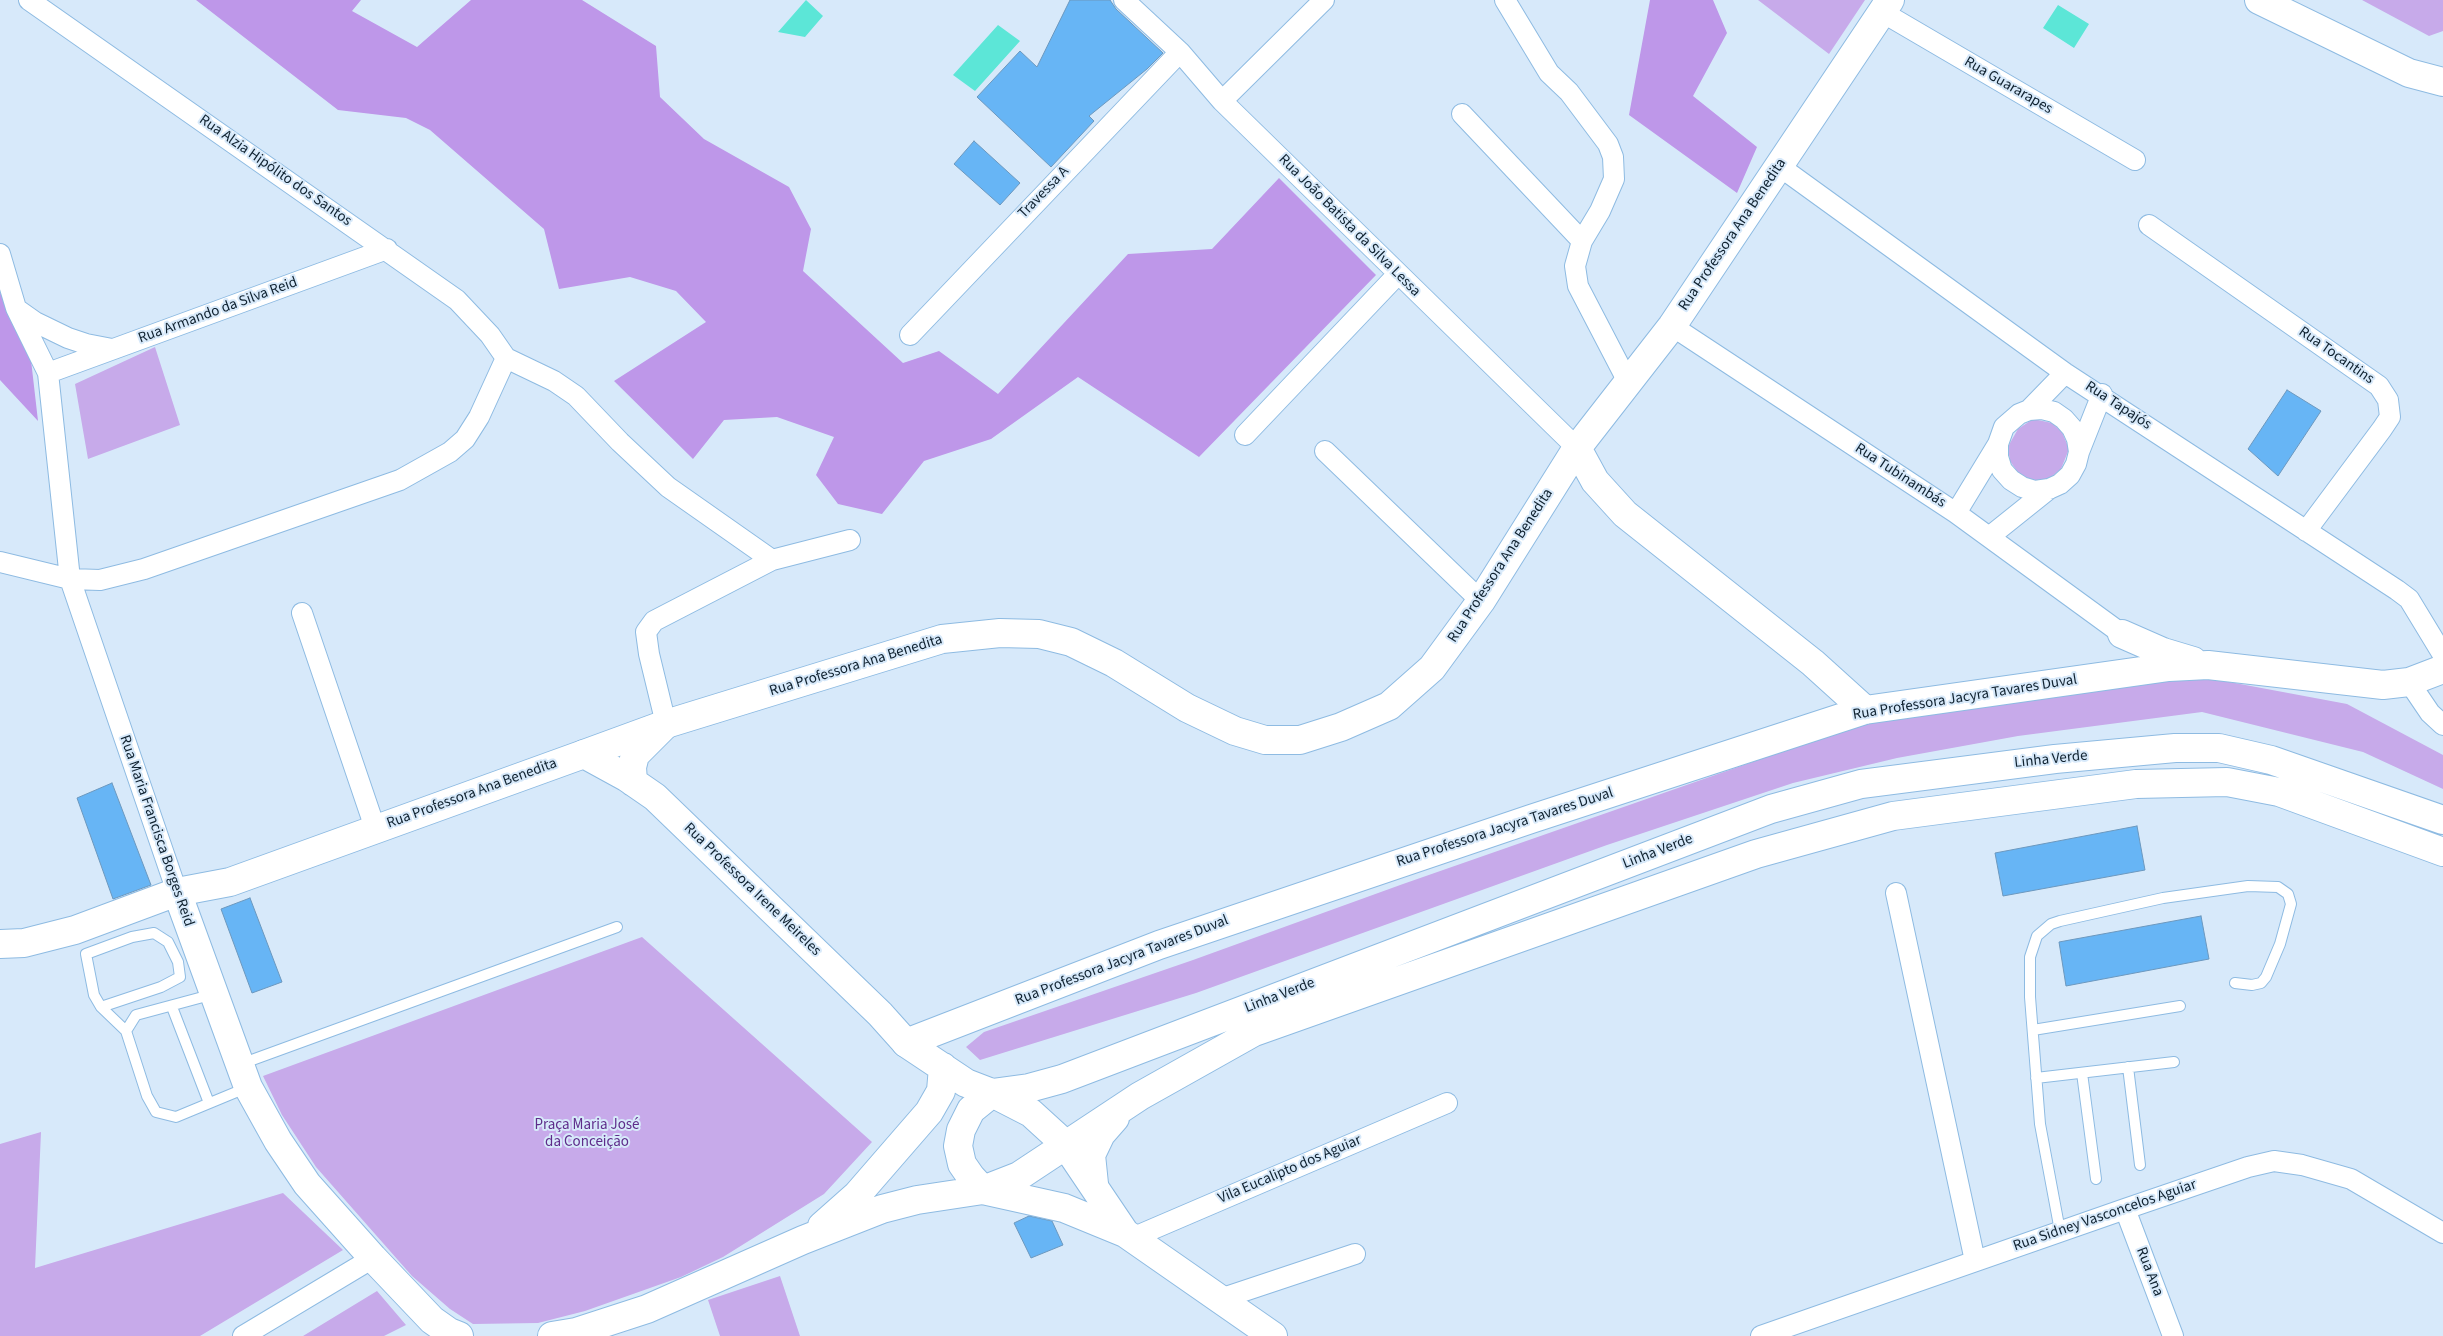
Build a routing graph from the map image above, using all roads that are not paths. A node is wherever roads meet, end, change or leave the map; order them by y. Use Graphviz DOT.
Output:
graph roads {
  1 [pos="29,0"];
  2 [pos="1124,0"];
  3 [pos="1324,0"];
  4 [pos="1505,0"];
  5 [pos="2259,0"];
  6 [pos="1886,6"];
  7 [pos="1180,52"];
  8 [pos="2443,82"];
  9 [pos="1222,100"];
  10 [pos="1462,114"];
  11 [pos="2135,160"];
  12 [pos="1779,166"];
  13 [pos="2150,226"];
  14 [pos="1582,241"];
  15 [pos="387,249"];
  16 [pos="0,254"];
  17 [pos="1398,274"];
  18 [pos="16,308"];
  19 [pos="1672,326"];
  20 [pos="910,335"];
  21 [pos="114,349"];
  22 [pos="506,358"];
  23 [pos="48,373"];
  24 [pos="2065,373"];
  25 [pos="1629,384"];
  26 [pos="2102,394"];
  27 [pos="2029,410"];
  28 [pos="1245,435"];
  29 [pos="1998,444"];
  30 [pos="1577,448"];
  31 [pos="1325,451"];
  32 [pos="2079,452"];
  33 [pos="2049,489"];
  34 [pos="1956,514"];
  35 [pos="2306,531"];
  36 [pos="1988,537"];
  37 [pos="850,540"];
  38 [pos="772,560"];
  39 [pos="0,562"];
  40 [pos="70,579"];
  41 [pos="1481,601"];
  42 [pos="302,613"];
  43 [pos="2122,634"];
  44 [pos="2443,655"];
  45 [pos="2208,665"];
  46 [pos="2443,669"];
  47 [pos="2120,674"];
  48 [pos="2408,682"];
  49 [pos="1865,710"];
  50 [pos="666,724"];
  51 [pos="2443,725"];
  52 [pos="584,754"];
  53 [pos="633,782"];
  54 [pos="2443,820"];
  55 [pos="375,828"];
  56 [pos="2443,852"];
  57 [pos="230,882"];
  58 [pos="177,892"];
  59 [pos="1896,893"];
  60 [pos="617,927"];
  61 [pos="0,944"];
  62 [pos="190,957"];
  63 [pos="2235,983"];
  64 [pos="215,994"];
  65 [pos="172,1006"];
  66 [pos="2180,1006"];
  67 [pos="101,1007"];
  68 [pos="126,1030"];
  69 [pos="2032,1030"];
  70 [pos="906,1043"];
  71 [pos="2174,1062"];
  72 [pos="943,1067"];
  73 [pos="2128,1068"];
  74 [pos="2082,1073"];
  75 [pos="244,1075"];
  76 [pos="2036,1078"];
  77 [pos="992,1093"];
  78 [pos="1140,1096"];
  79 [pos="209,1103"];
  80 [pos="1447,1103"];
  81 [pos="1065,1144"];
  82 [pos="2140,1165"];
  83 [pos="2096,1179"];
  84 [pos="1094,1184"];
  85 [pos="983,1190"];
  86 [pos="2125,1209"];
  87 [pos="2060,1231"];
  88 [pos="2443,1233"];
  89 [pos="1129,1236"];
  90 [pos="803,1240"];
  91 [pos="1355,1254"];
  92 [pos="374,1258"];
  93 [pos="1975,1261"];
  94 [pos="1220,1299"];
  95 [pos="243,1336"];
  96 [pos="459,1336"];
  97 [pos="552,1336"];
  98 [pos="1273,1336"];
  99 [pos="1762,1336"];
  100 [pos="2173,1336"];
  1 -- 15 [label="street, Rua Alzia Hipólito dos Santos"];
  2 -- 7 [label="street, Rua João Batista da Silva Lessa"];
  3 -- 9 [label="street"];
  4 -- 14 [label="street"];
  5 -- 8 [label="main road"];
  6 -- 11 [label="street, Rua Guararapes"];
  6 -- 12 [label="main road, Rua Professora Ana Benedita"];
  7 -- 9 [label="street, Rua João Batista da Silva Lessa"];
  7 -- 20 [label="street, Travessa A"];
  9 -- 17 [label="street, Rua João Batista da Silva Lessa"];
  10 -- 14 [label="street"];
  12 -- 19 [label="main road, Rua Professora Ana Benedita"];
  12 -- 24 [label="street, Rua Tapajós"];
  13 -- 35 [label="street, Rua Tocantins"];
  14 -- 25 [label="street"];
  15 -- 21 [label="street, Rua Armando da Silva Reid"];
  15 -- 22 [label="street, Rua Alzia Hipólito dos Santos"];
  16 -- 18 [label="street, Rua Maria Francisca Borges Reid"];
  17 -- 28 [label="street"];
  17 -- 30 [label="street, Rua João Batista da Silva Lessa"];
  18 -- 21 [label="street"];
  18 -- 23 [label="street, Rua Maria Francisca Borges Reid"];
  19 -- 25 [label="main road, Rua Professora Ana Benedita"];
  19 -- 34 [label="street, Rua Tubinambás"];
  21 -- 23 [label="street, Rua Armando da Silva Reid"];
  22 -- 38 [label="street, Rua Alzia Hipólito dos Santos"];
  22 -- 40 [label="street"];
  23 -- 40 [label="street, Rua Maria Francisca Borges Reid"];
  24 -- 26 [label="street, Rua Tapajós"];
  24 -- 27 [label="street"];
  25 -- 30 [label="main road, Rua Professora Ana Benedita"];
  26 -- 32 [label="street"];
  26 -- 35 [label="street, Rua Tapajós"];
  27 -- 29 [label="street"];
  27 -- 32 [label="street"];
  29 -- 33 [label="street"];
  29 -- 34 [label="street"];
  30 -- 41 [label="main road, Rua Professora Ana Benedita"];
  30 -- 49 [label="main road"];
  31 -- 41 [label="street"];
  32 -- 33 [label="street"];
  33 -- 36 [label="street"];
  34 -- 36 [label="street, Rua Tubinambás"];
  35 -- 44 [label="street, Rua Tapajós"];
  36 -- 43 [label="street, Rua Tubinambás"];
  37 -- 38 [label="street"];
  38 -- 50 [label="street"];
  39 -- 40 [label="street"];
  40 -- 58 [label="street, Rua Maria Francisca Borges Reid"];
  41 -- 50 [label="main road, Rua Professora Ana Benedita"];
  42 -- 55 [label="street, Rua Professora Ana Benedita"];
  43 -- 45 [label="main road, Rua Professora Jacyra Tavares Duval"];
  43 -- 47 [label="main road"];
  45 -- 47 [label="main road, Rua Professora Jacyra Tavares Duval"];
  45 -- 48 [label="main road, Rua Professora Jacyra Tavares Duval"];
  46 -- 48 [label="main road, Rua Professora Jacyra Tavares Duval"];
  47 -- 49 [label="main road, Rua Professora Jacyra Tavares Duval"];
  48 -- 51 [label="street"];
  49 -- 70 [label="main road, Rua Professora Jacyra Tavares Duval"];
  50 -- 52 [label="main road, Rua Professora Ana Benedita"];
  50 -- 53 [label="main road"];
  52 -- 53 [label="main road, Rua Professora Irene Meireles"];
  52 -- 55 [label="main road, Rua Professora Ana Benedita"];
  53 -- 70 [label="main road, Rua Professora Irene Meireles"];
  54 -- 77 [label="main road, Linha Verde"];
  55 -- 57 [label="main road, Rua Professora Ana Benedita"];
  56 -- 78 [label="main road, Linha Verde"];
  57 -- 58 [label="main road, Rua Professora Ana Benedita"];
  57 -- 62 [label="main road"];
  58 -- 61 [label="main road, Rua Professora Ana Benedita"];
  58 -- 62 [label="main road, Rua Maria Francisca Borges Reid"];
  59 -- 93 [label="street"];
  60 -- 75 [label="lane"];
  62 -- 64 [label="main road, Rua Maria Francisca Borges Reid"];
  62 -- 67 [label="lane"];
  62 -- 67 [label="lane"];
  63 -- 69 [label="lane"];
  64 -- 65 [label="lane"];
  64 -- 75 [label="main road, Rua Maria Francisca Borges Reid"];
  65 -- 68 [label="lane"];
  65 -- 79 [label="lane"];
  66 -- 69 [label="lane"];
  67 -- 68 [label="lane"];
  68 -- 79 [label="lane"];
  69 -- 76 [label="lane"];
  70 -- 72 [label="main road, Linha Verde"];
  71 -- 73 [label="lane"];
  72 -- 77 [label="main road, Linha Verde"];
  72 -- 90 [label="main road"];
  73 -- 74 [label="lane"];
  73 -- 82 [label="lane"];
  74 -- 76 [label="lane"];
  74 -- 83 [label="lane"];
  75 -- 79 [label="lane"];
  75 -- 92 [label="main road, Rua Maria Francisca Borges Reid"];
  76 -- 87 [label="lane"];
  77 -- 81 [label="main road"];
  77 -- 85 [label="main road"];
  78 -- 81 [label="main road, Linha Verde"];
  78 -- 84 [label="main road"];
  80 -- 89 [label="street, Vila Eucalipto dos Aguiar"];
  81 -- 84 [label="main road"];
  81 -- 85 [label="main road"];
  84 -- 89 [label="main road"];
  85 -- 89 [label="main road"];
  85 -- 90 [label="main road"];
  86 -- 87 [label="street, Rua Sidney Vasconcelos Aguiar"];
  86 -- 88 [label="street, Rua Sidney Vasconcelos Aguiar"];
  86 -- 100 [label="street, Rua Ana"];
  87 -- 93 [label="street, Rua Sidney Vasconcelos Aguiar"];
  89 -- 94 [label="main road"];
  90 -- 97 [label="main road"];
  91 -- 94 [label="street"];
  92 -- 95 [label="street"];
  92 -- 96 [label="main road, Rua Maria Francisca Borges Reid"];
  93 -- 99 [label="street, Rua Sidney Vasconcelos Aguiar"];
  94 -- 98 [label="main road"];
}
